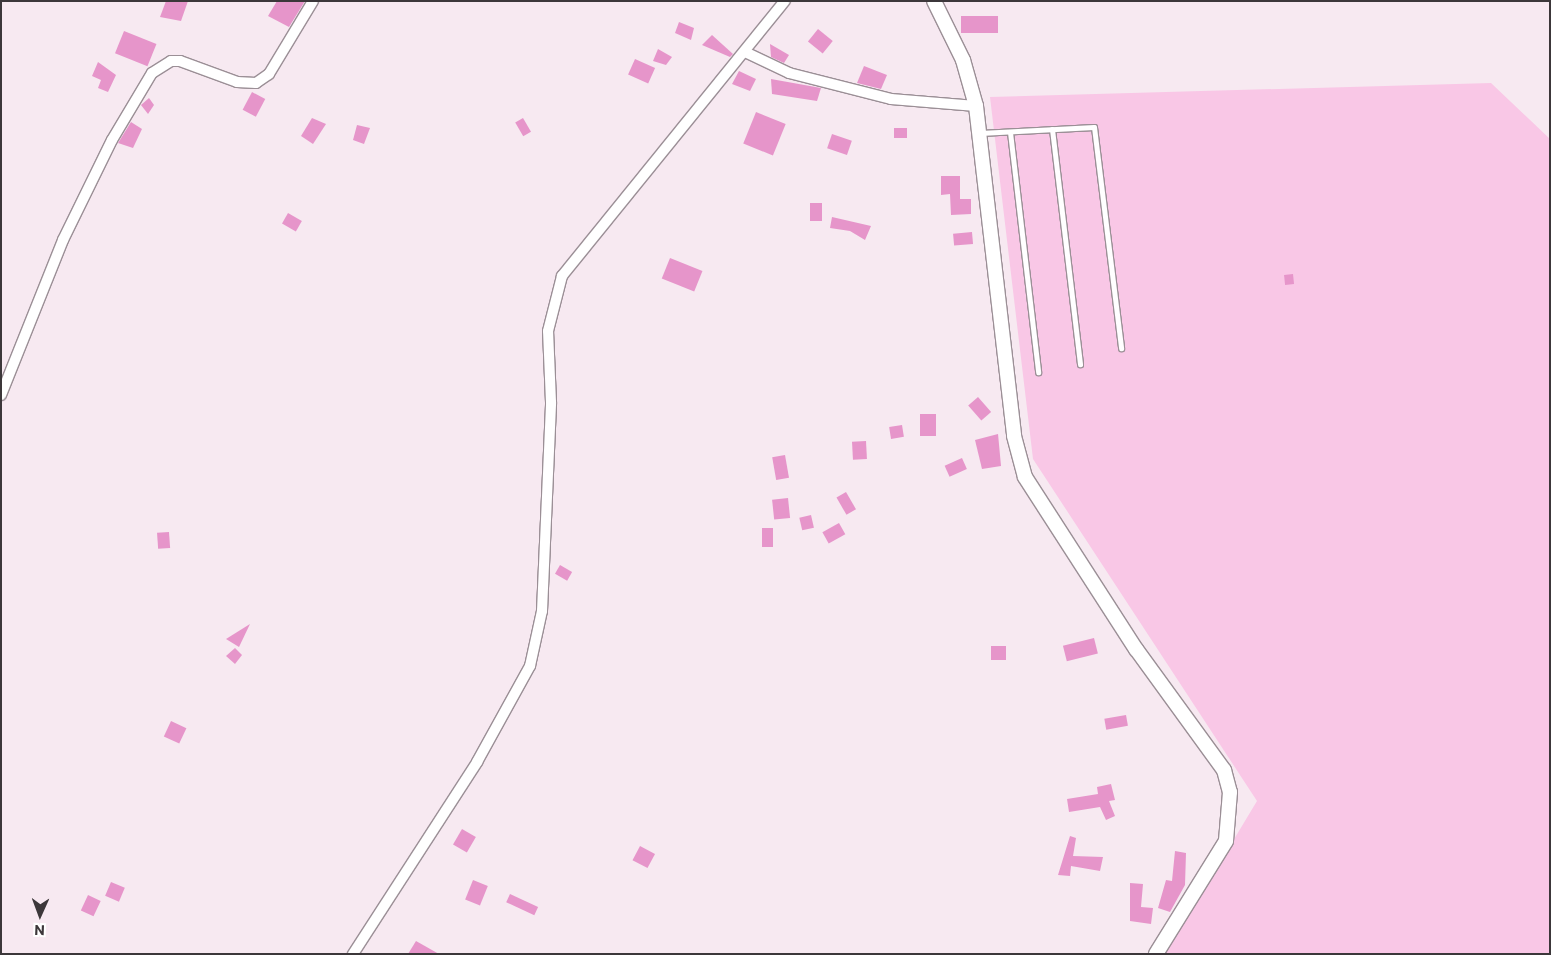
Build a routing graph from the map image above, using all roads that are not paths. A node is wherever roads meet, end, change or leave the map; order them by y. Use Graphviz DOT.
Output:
graph roads {
  1 [pos="313,1"];
  2 [pos="785,1"];
  3 [pos="934,1"];
  4 [pos="744,52"];
  5 [pos="976,106"];
  6 [pos="1052,129"];
  7 [pos="1010,132"];
  8 [pos="980,133"];
  9 [pos="1121,348"];
  10 [pos="1080,364"];
  11 [pos="1038,372"];
  12 [pos="1,395"];
  13 [pos="353,954"];
  14 [pos="1156,954"];
  1 -- 12 [label="street"];
  2 -- 4 [label="street"];
  3 -- 5 [label="street"];
  4 -- 5 [label="street"];
  4 -- 13 [label="street"];
  5 -- 8 [label="street"];
  6 -- 7 [label="lane"];
  6 -- 9 [label="lane"];
  6 -- 10 [label="lane"];
  7 -- 8 [label="lane"];
  7 -- 11 [label="lane"];
  8 -- 14 [label="street"];
}
